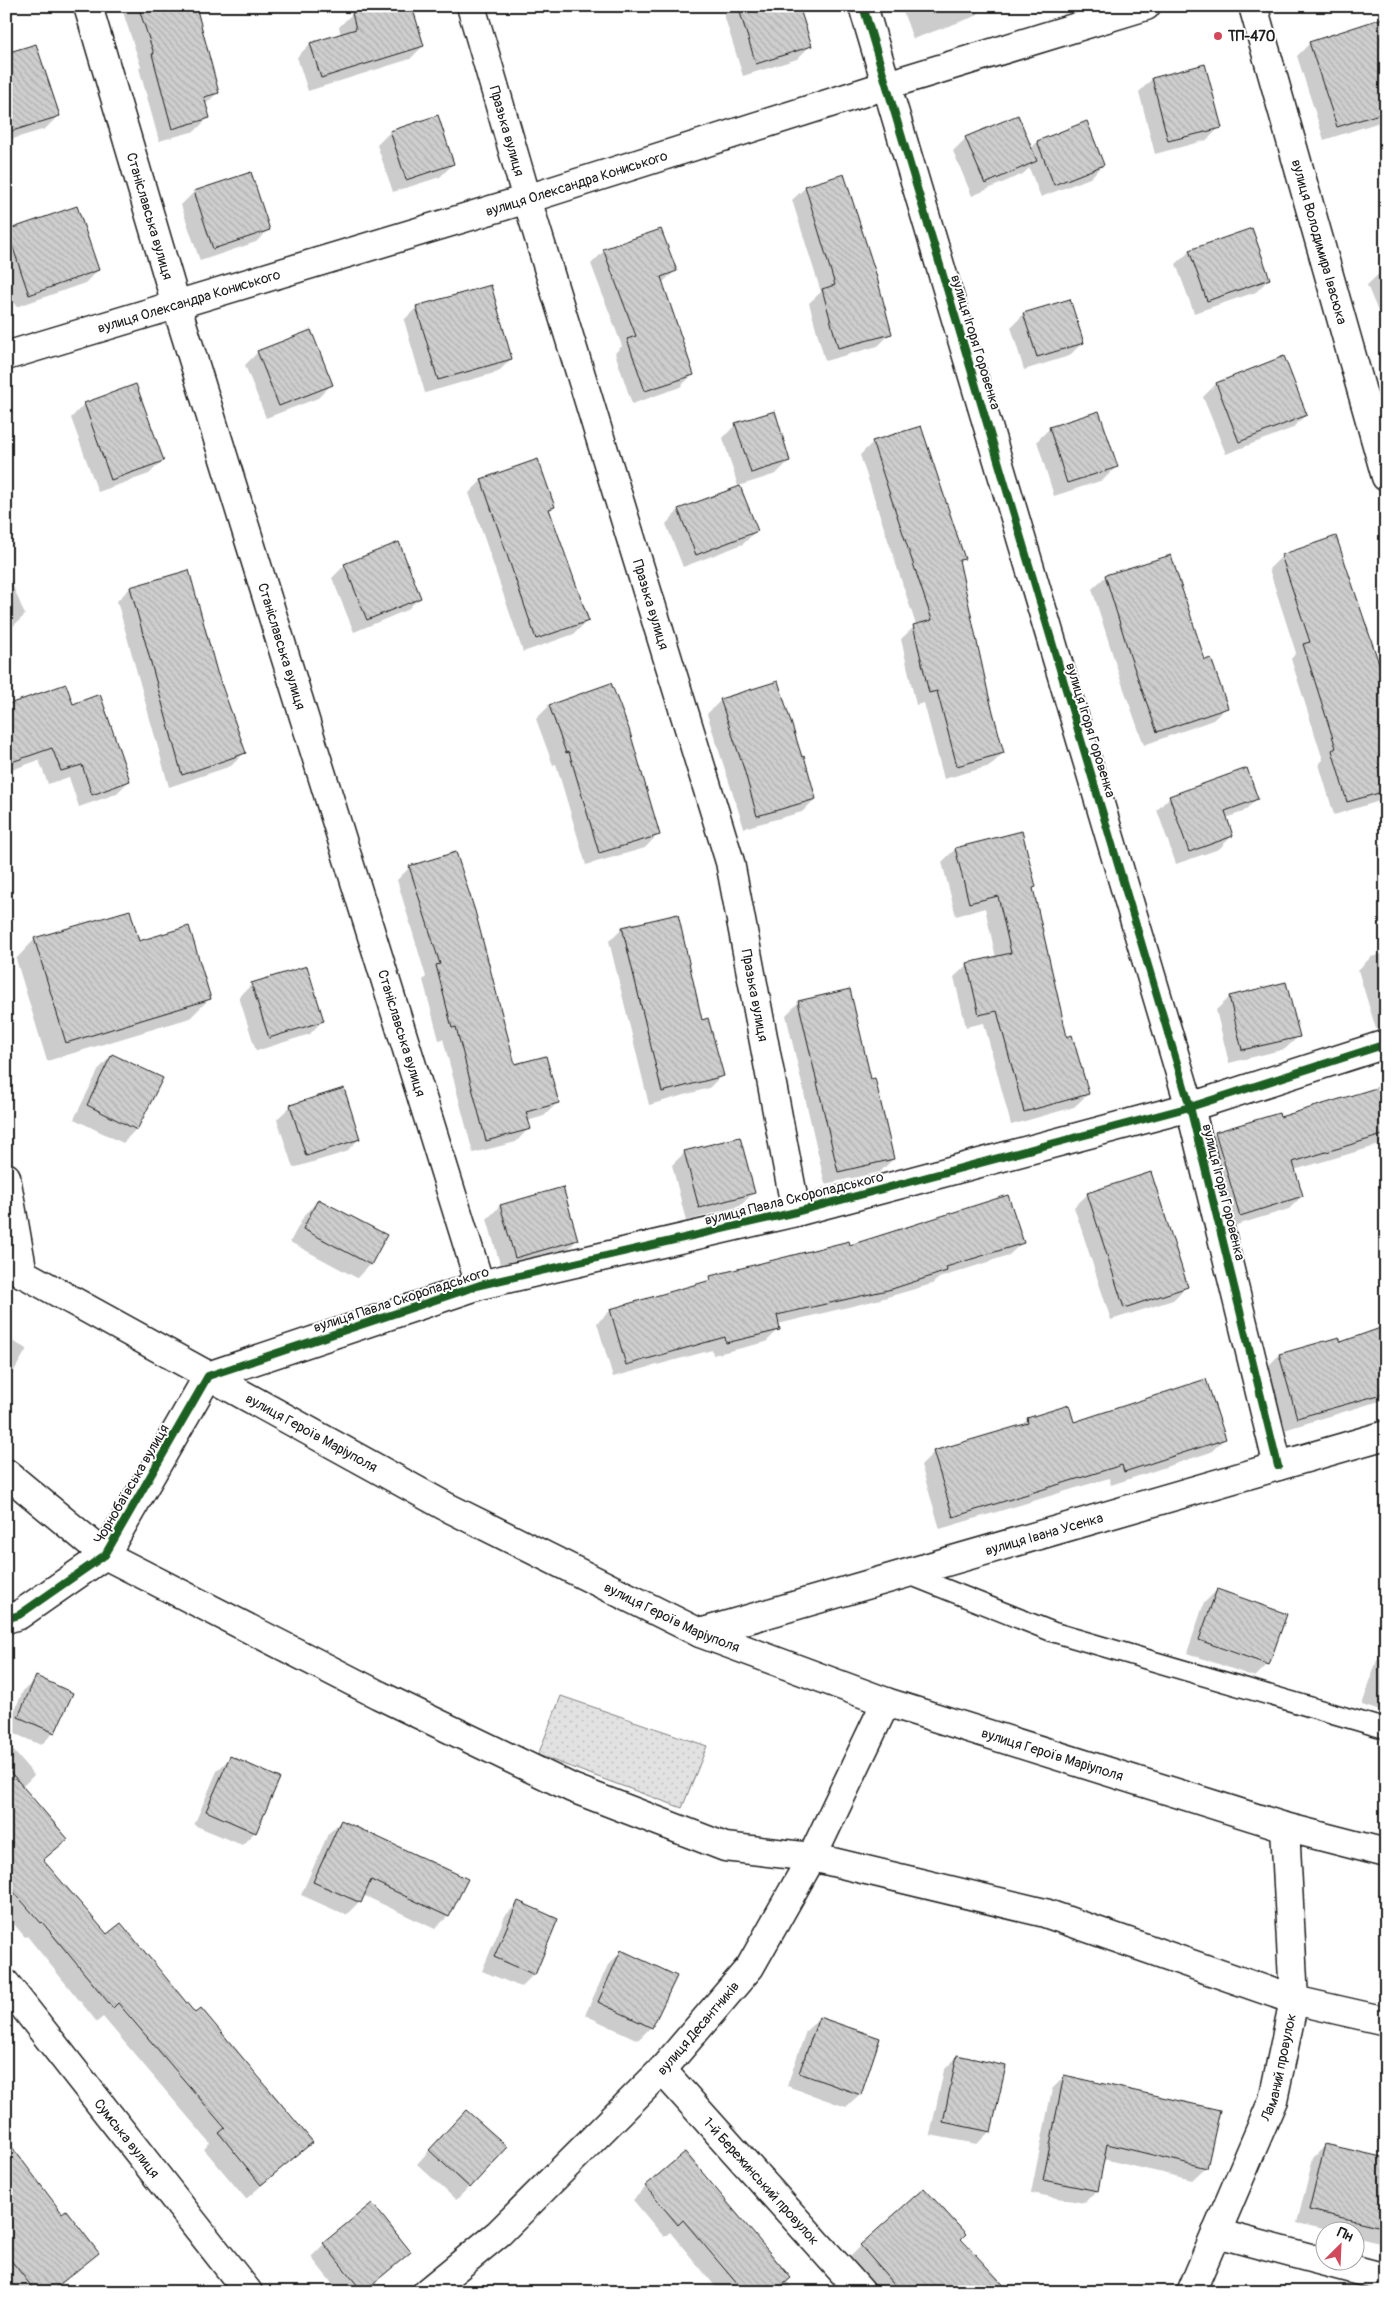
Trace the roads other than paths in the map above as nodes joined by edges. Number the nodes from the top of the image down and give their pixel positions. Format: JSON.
{"nodes":[{"id":1,"x":88,"y":6,"type":"edge"},
{"id":2,"x":471,"y":6,"type":"edge"},
{"id":3,"x":863,"y":6,"type":"edge"},
{"id":4,"x":1146,"y":6,"type":"edge"},
{"id":5,"x":1253,"y":6,"type":"edge"},
{"id":6,"x":887,"y":85,"type":"junction"},
{"id":7,"x":527,"y":198,"type":"junction"},
{"id":8,"x":176,"y":304,"type":"junction"},
{"id":9,"x":6,"y":356,"type":"edge"},
{"id":10,"x":1386,"y":477,"type":"edge"},
{"id":11,"x":1386,"y":1044,"type":"edge"},
{"id":12,"x":1190,"y":1107,"type":"junction"},
{"id":13,"x":6,"y":1177,"type":"edge"},
{"id":14,"x":796,"y":1212,"type":"junction"},
{"id":15,"x":15,"y":1269,"type":"edge"},
{"id":16,"x":480,"y":1285,"type":"junction"},
{"id":17,"x":208,"y":1376,"type":"junction"},
{"id":18,"x":1386,"y":1435,"type":"edge"},
{"id":19,"x":1278,"y":1466,"type":"junction"},
{"id":20,"x":6,"y":1473,"type":"edge"},
{"id":21,"x":105,"y":1555,"type":"junction"},
{"id":22,"x":906,"y":1573,"type":"junction"},
{"id":23,"x":6,"y":1619,"type":"edge"},
{"id":24,"x":700,"y":1633,"type":"junction"},
{"id":25,"x":886,"y":1702,"type":"junction"},
{"id":26,"x":1386,"y":1729,"type":"edge"},
{"id":27,"x":1285,"y":1826,"type":"junction"},
{"id":28,"x":1386,"y":1853,"type":"edge"},
{"id":29,"x":812,"y":1856,"type":"junction"},
{"id":30,"x":6,"y":1984,"type":"edge"},
{"id":31,"x":1294,"y":2000,"type":"junction"},
{"id":32,"x":1386,"y":2021,"type":"edge"},
{"id":33,"x":662,"y":2070,"type":"junction"},
{"id":34,"x":1216,"y":2233,"type":"junction"},
{"id":35,"x":1386,"y":2278,"type":"edge"},
{"id":36,"x":248,"y":2292,"type":"edge"},
{"id":37,"x":427,"y":2292,"type":"edge"},
{"id":38,"x":861,"y":2292,"type":"edge"},
{"id":39,"x":1191,"y":2292,"type":"edge"}],
"edges":[{"from":1,"to":8,"type":"street","name":"Станіславська вулиця"},
{"from":2,"to":7,"type":"street","name":"Празька вулиця"},
{"from":3,"to":6,"type":"street","name":"вулиця Ігоря Горовенка"},
{"from":4,"to":6,"type":"street","name":"вулиця Олександра Кониського"},
{"from":5,"to":10,"type":"street","name":"вулиця Володимира Івасюка"},
{"from":6,"to":7,"type":"street","name":"вулиця Олександра Кониського"},
{"from":6,"to":12,"type":"street","name":"вулиця Ігоря Горовенка"},
{"from":7,"to":8,"type":"street","name":"вулиця Олександра Кониського"},
{"from":7,"to":14,"type":"street","name":"Празька вулиця"},
{"from":8,"to":9,"type":"street","name":"вулиця Олександра Кониського"},
{"from":8,"to":16,"type":"street","name":"Станіславська вулиця"},
{"from":11,"to":12,"type":"street","name":"вулиця Павла Скоропадського"},
{"from":12,"to":14,"type":"street","name":"вулиця Павла Скоропадського"},
{"from":12,"to":19,"type":"street","name":"вулиця Ігоря Горовенка"},
{"from":13,"to":15,"type":"street"},
{"from":14,"to":16,"type":"street","name":"вулиця Павла Скоропадського"},
{"from":15,"to":17,"type":"street","name":"вулиця Героїв Маріуполя"},
{"from":16,"to":17,"type":"street","name":"вулиця Павла Скоропадського"},
{"from":17,"to":21,"type":"street","name":"Чорнобаївська вулиця"},
{"from":17,"to":24,"type":"street","name":"вулиця Героїв Маріуполя"},
{"from":18,"to":19,"type":"street","name":"вулиця Івана Усенка"},
{"from":19,"to":22,"type":"street","name":"вулиця Івана Усенка"},
{"from":20,"to":21,"type":"street"},
{"from":21,"to":23,"type":"street","name":"Чорнобаївська вулиця"},
{"from":21,"to":29,"type":"street"},
{"from":22,"to":24,"type":"street","name":"вулиця Івана Усенка"},
{"from":22,"to":26,"type":"lane"},
{"from":24,"to":25,"type":"street","name":"вулиця Героїв Маріуполя"},
{"from":25,"to":27,"type":"street","name":"вулиця Героїв Маріуполя"},
{"from":25,"to":29,"type":"street","name":"вулиця Десантників"},
{"from":27,"to":28,"type":"street","name":"вулиця Героїв Маріуполя"},
{"from":27,"to":31,"type":"street","name":"Ламаний провулок"},
{"from":29,"to":31,"type":"street"},
{"from":29,"to":33,"type":"street","name":"вулиця Десантників"},
{"from":30,"to":36,"type":"street","name":"Сумська вулиця"},
{"from":31,"to":32,"type":"street"},
{"from":31,"to":34,"type":"street","name":"Ламаний провулок"},
{"from":33,"to":37,"type":"street","name":"вулиця Десантників"},
{"from":33,"to":38,"type":"street","name":"1-й Бережинський провулок"},
{"from":34,"to":35,"type":"street"},
{"from":34,"to":39,"type":"street","name":"Ламаний провулок"}]}
